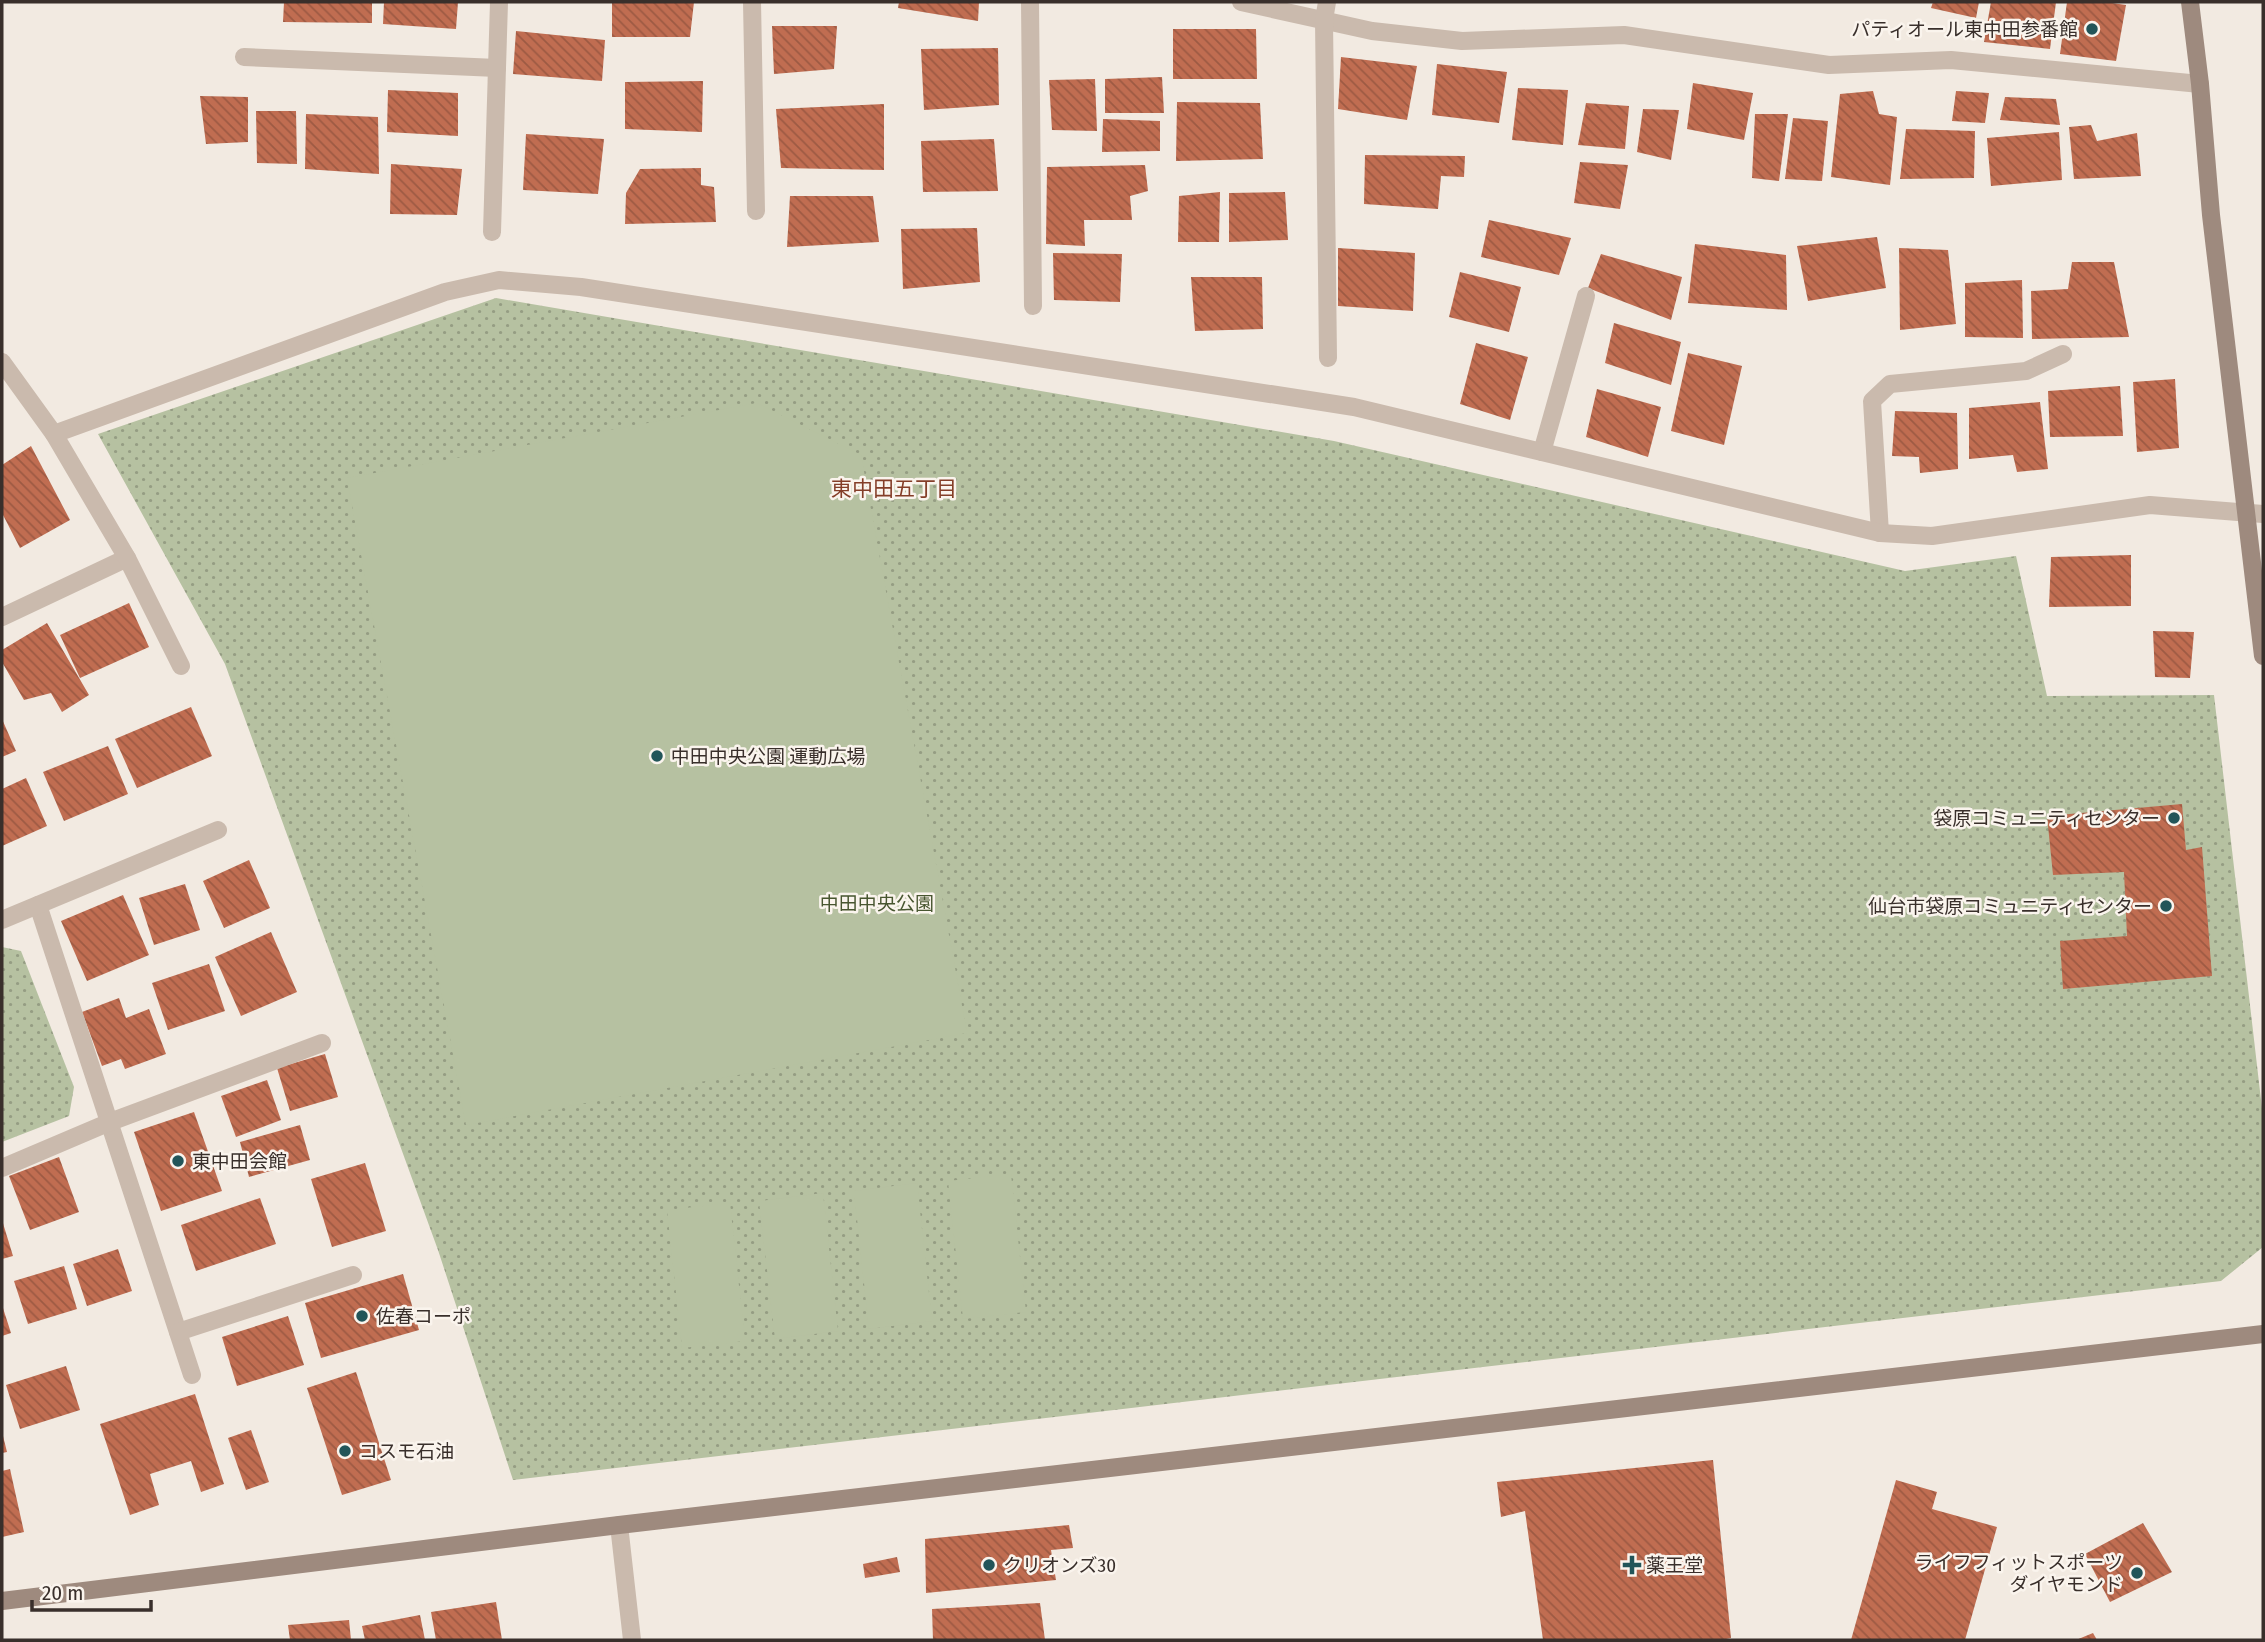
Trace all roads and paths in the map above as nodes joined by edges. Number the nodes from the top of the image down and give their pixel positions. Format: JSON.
{"nodes":[{"id":1,"x":499,"y":2,"type":"edge"},
{"id":2,"x":752,"y":2,"type":"edge"},
{"id":3,"x":1030,"y":2,"type":"edge"},
{"id":4,"x":1241,"y":2,"type":"edge"},
{"id":5,"x":1327,"y":2,"type":"edge"},
{"id":6,"x":2190,"y":2,"type":"edge"},
{"id":7,"x":1324,"y":20,"type":"junction"},
{"id":8,"x":244,"y":57,"type":"dead end"},
{"id":9,"x":497,"y":68,"type":"junction"},
{"id":10,"x":2200,"y":84,"type":"junction"},
{"id":11,"x":755,"y":211,"type":"dead end"},
{"id":12,"x":492,"y":232,"type":"dead end"},
{"id":13,"x":1586,"y":296,"type":"dead end"},
{"id":14,"x":1033,"y":306,"type":"dead end"},
{"id":15,"x":2063,"y":354,"type":"dead end"},
{"id":16,"x":1328,"y":358,"type":"dead end"},
{"id":17,"x":2,"y":362,"type":"edge"},
{"id":18,"x":54,"y":434,"type":"junction"},
{"id":19,"x":1542,"y":452,"type":"junction"},
{"id":20,"x":2255,"y":513,"type":"edge"},
{"id":21,"x":1880,"y":533,"type":"junction"},
{"id":22,"x":127,"y":558,"type":"junction"},
{"id":23,"x":2,"y":617,"type":"edge"},
{"id":24,"x":2263,"y":656,"type":"edge"},
{"id":25,"x":181,"y":666,"type":"dead end"},
{"id":26,"x":218,"y":830,"type":"dead end"},
{"id":27,"x":38,"y":905,"type":"junction"},
{"id":28,"x":2,"y":920,"type":"edge"},
{"id":29,"x":322,"y":1043,"type":"dead end"},
{"id":30,"x":110,"y":1122,"type":"junction"},
{"id":31,"x":2,"y":1168,"type":"edge"},
{"id":32,"x":353,"y":1275,"type":"dead end"},
{"id":33,"x":178,"y":1332,"type":"junction"},
{"id":34,"x":2263,"y":1334,"type":"edge"},
{"id":35,"x":192,"y":1375,"type":"dead end"},
{"id":36,"x":620,"y":1525,"type":"junction"},
{"id":37,"x":2,"y":1601,"type":"edge"},
{"id":38,"x":632,"y":1640,"type":"edge"}],
"edges":[{"from":1,"to":9,"type":"street"},
{"from":2,"to":11,"type":"street"},
{"from":3,"to":14,"type":"street"},
{"from":4,"to":7,"type":"street"},
{"from":5,"to":7,"type":"street"},
{"from":6,"to":10,"type":"street"},
{"from":7,"to":10,"type":"street"},
{"from":7,"to":16,"type":"street"},
{"from":8,"to":9,"type":"street"},
{"from":9,"to":12,"type":"street"},
{"from":10,"to":20,"type":"street"},
{"from":13,"to":19,"type":"street"},
{"from":15,"to":21,"type":"street"},
{"from":17,"to":18,"type":"street"},
{"from":18,"to":19,"type":"street"},
{"from":18,"to":22,"type":"street"},
{"from":19,"to":21,"type":"street"},
{"from":20,"to":21,"type":"street"},
{"from":20,"to":24,"type":"street"},
{"from":22,"to":23,"type":"street"},
{"from":22,"to":25,"type":"street"},
{"from":26,"to":27,"type":"street"},
{"from":27,"to":28,"type":"street"},
{"from":27,"to":30,"type":"street"},
{"from":29,"to":30,"type":"street"},
{"from":30,"to":31,"type":"street"},
{"from":30,"to":33,"type":"street"},
{"from":32,"to":33,"type":"street"},
{"from":33,"to":35,"type":"street"},
{"from":34,"to":36,"type":"street"},
{"from":36,"to":37,"type":"street"},
{"from":36,"to":38,"type":"street"}]}
